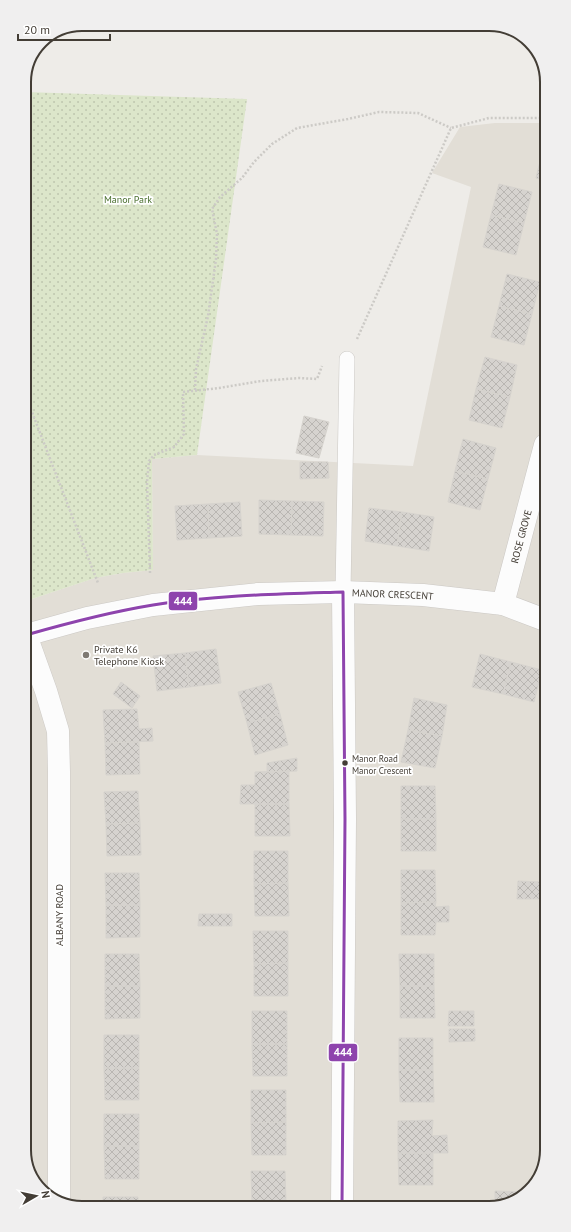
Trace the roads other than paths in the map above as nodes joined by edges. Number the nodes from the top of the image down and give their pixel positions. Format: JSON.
{"nodes":[{"id":1,"x":347,"y":359,"type":"road end"},
{"id":2,"x":540,"y":464,"type":"edge"},
{"id":3,"x":343,"y":592,"type":"junction"},
{"id":4,"x":503,"y":604,"type":"junction"},
{"id":5,"x":540,"y":618,"type":"edge"},
{"id":6,"x":31,"y":634,"type":"edge"},
{"id":7,"x":31,"y":649,"type":"edge"},
{"id":8,"x":59,"y":1195,"type":"edge"},
{"id":9,"x":342,"y":1201,"type":"edge"}],
"edges":[{"from":1,"to":3,"type":"lane"},
{"from":2,"to":4,"type":"street","name":"ROSE GROVE"},
{"from":3,"to":4,"type":"street","name":"MANOR CRESCENT"},
{"from":3,"to":6,"type":"street","name":"MANOR CRESCENT"},
{"from":3,"to":9,"type":"street"},
{"from":4,"to":5,"type":"street","name":"MANOR CRESCENT"},
{"from":7,"to":8,"type":"street","name":"ALBANY ROAD"}]}
